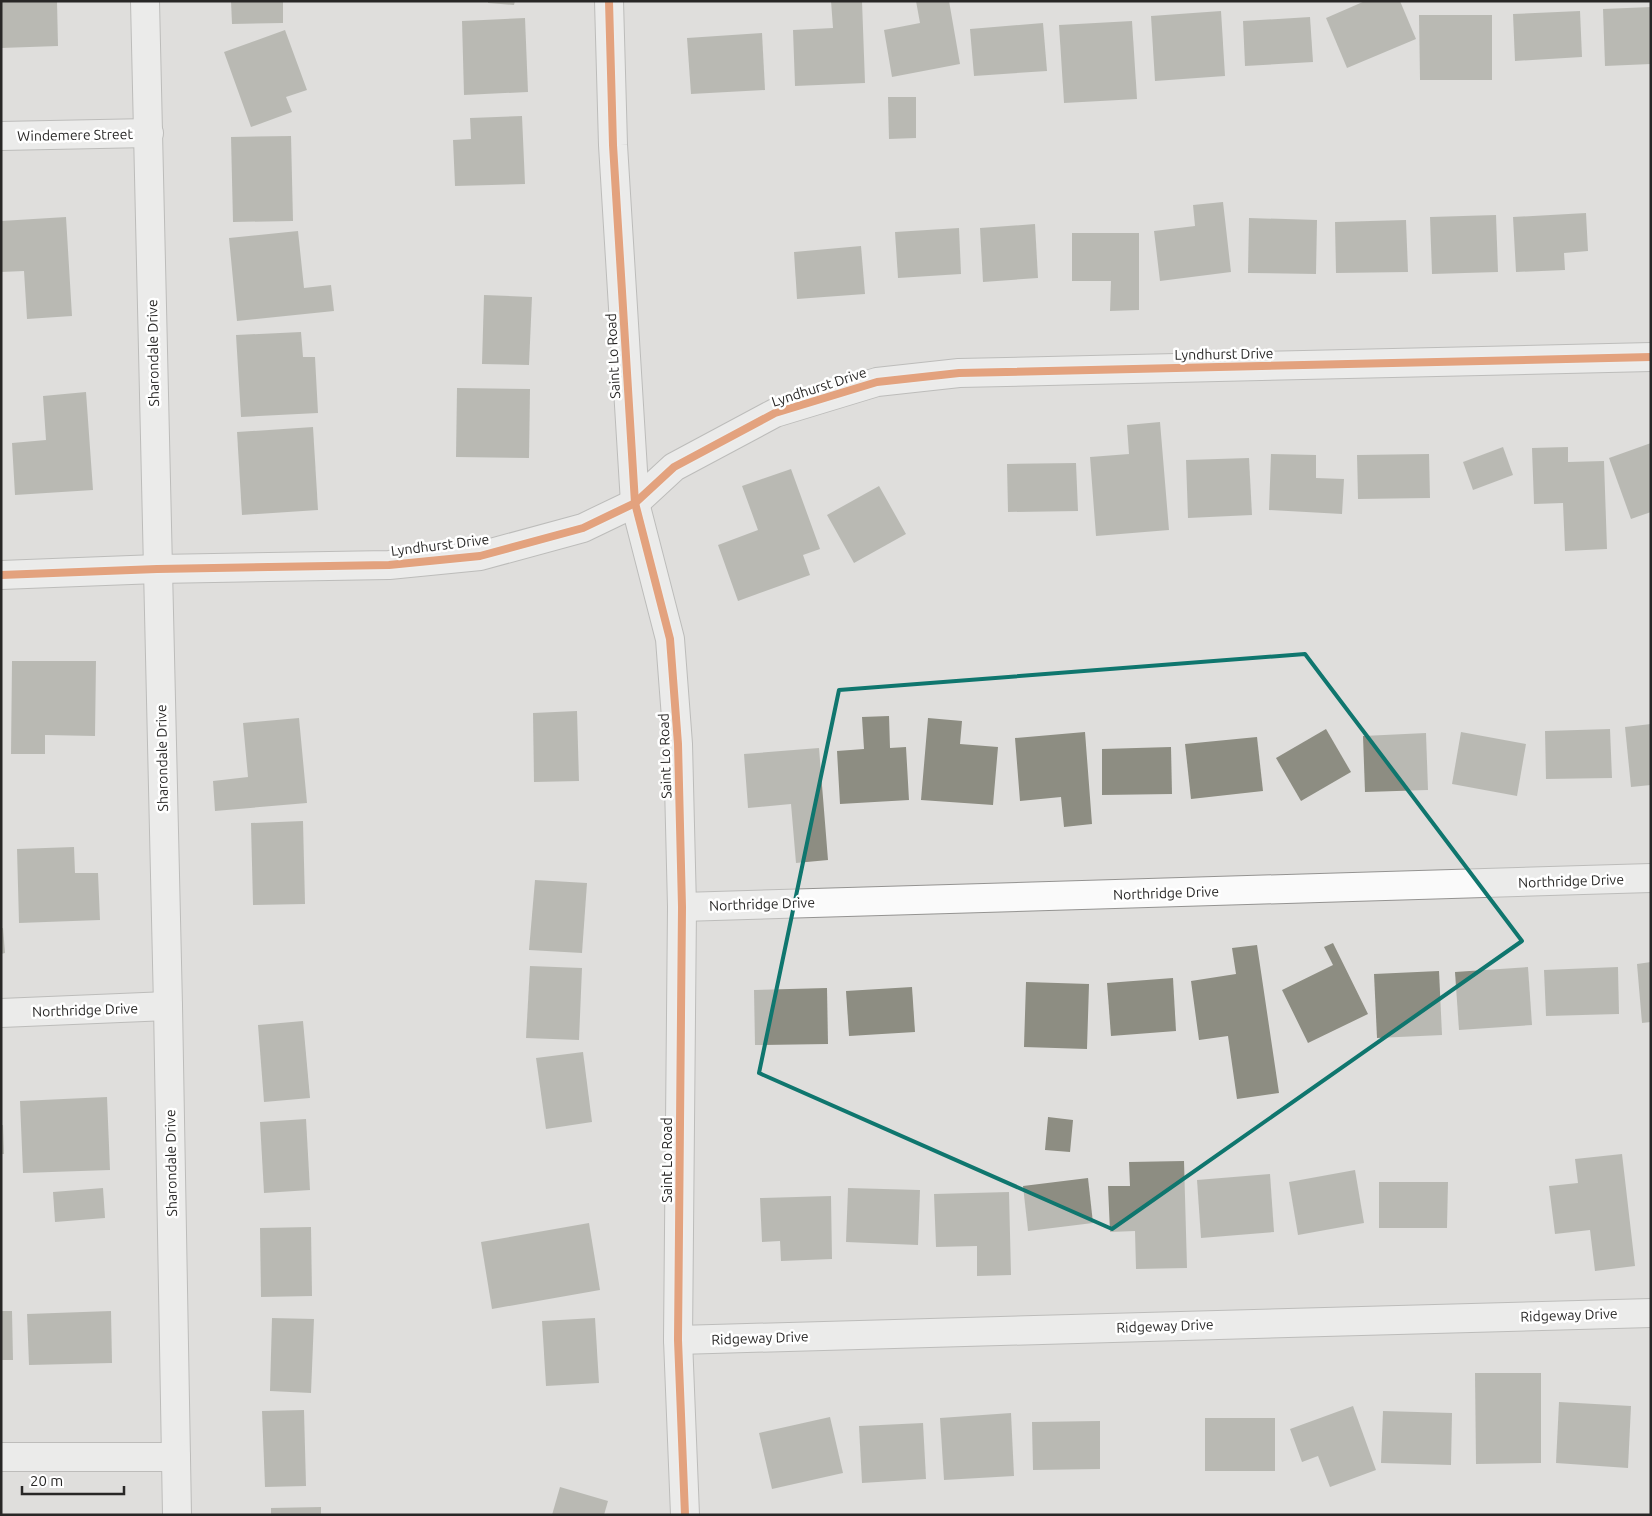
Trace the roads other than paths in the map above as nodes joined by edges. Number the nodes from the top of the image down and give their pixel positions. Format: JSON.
{"nodes":[{"id":1,"x":145,"y":1,"type":"edge"},
{"id":2,"x":609,"y":1,"type":"edge"},
{"id":3,"x":149,"y":133,"type":"junction"},
{"id":4,"x":1,"y":136,"type":"edge"},
{"id":5,"x":1651,"y":357,"type":"edge"},
{"id":6,"x":635,"y":503,"type":"junction"},
{"id":7,"x":157,"y":569,"type":"junction"},
{"id":8,"x":1,"y":575,"type":"edge"},
{"id":9,"x":1651,"y":878,"type":"edge"},
{"id":10,"x":682,"y":907,"type":"junction"},
{"id":11,"x":168,"y":1006,"type":"junction"},
{"id":12,"x":1,"y":1013,"type":"edge"},
{"id":13,"x":1651,"y":1313,"type":"edge"},
{"id":14,"x":678,"y":1340,"type":"junction"},
{"id":15,"x":1,"y":1457,"type":"edge"},
{"id":16,"x":176,"y":1457,"type":"junction"},
{"id":17,"x":178,"y":1515,"type":"edge"},
{"id":18,"x":685,"y":1515,"type":"edge"}],
"edges":[{"from":1,"to":3,"type":"street","name":"Sharondale Drive"},
{"from":2,"to":6,"type":"street","name":"Saint Lo Road"},
{"from":3,"to":4,"type":"street","name":"Windemere Street"},
{"from":3,"to":7,"type":"street","name":"Sharondale Drive"},
{"from":5,"to":6,"type":"street","name":"Lyndhurst Drive"},
{"from":6,"to":7,"type":"street","name":"Lyndhurst Drive"},
{"from":6,"to":10,"type":"street","name":"Saint Lo Road"},
{"from":7,"to":8,"type":"street","name":"Lyndhurst Drive"},
{"from":7,"to":11,"type":"street","name":"Sharondale Drive"},
{"from":9,"to":10,"type":"street","name":"Northridge Drive"},
{"from":10,"to":14,"type":"street","name":"Saint Lo Road"},
{"from":11,"to":12,"type":"street","name":"Northridge Drive"},
{"from":11,"to":16,"type":"street","name":"Sharondale Drive"},
{"from":13,"to":14,"type":"street","name":"Ridgeway Drive"},
{"from":14,"to":18,"type":"street","name":"Saint Lo Road"},
{"from":15,"to":16,"type":"street"},
{"from":16,"to":17,"type":"street","name":"Sharondale Drive"}]}
